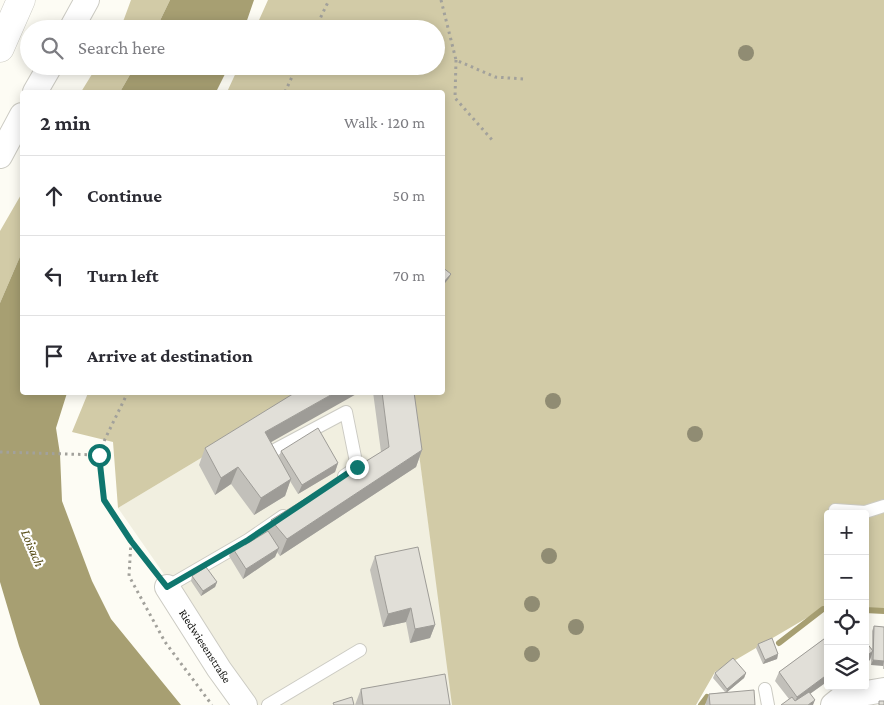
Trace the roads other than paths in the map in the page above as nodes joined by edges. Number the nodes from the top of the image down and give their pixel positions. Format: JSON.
{"nodes":[{"id":1,"x":21,"y":0,"type":"edge"},
{"id":2,"x":87,"y":0,"type":"edge"},
{"id":3,"x":76,"y":20,"type":"edge"},
{"id":4,"x":0,"y":48,"type":"edge"},
{"id":5,"x":45,"y":75,"type":"edge"},
{"id":6,"x":36,"y":90,"type":"edge"},
{"id":7,"x":20,"y":120,"type":"edge"},
{"id":8,"x":0,"y":156,"type":"edge"},
{"id":9,"x":281,"y":475,"type":"edge"},
{"id":10,"x":334,"y":482,"type":"edge"},
{"id":11,"x":884,"y":506,"type":"edge"},
{"id":12,"x":295,"y":508,"type":"edge"},
{"id":13,"x":869,"y":511,"type":"edge"},
{"id":14,"x":167,"y":587,"type":"joint"},
{"id":15,"x":360,"y":650,"type":"dead end"},
{"id":16,"x":765,"y":688,"type":"dead end"},
{"id":17,"x":884,"y":690,"type":"edge"},
{"id":18,"x":245,"y":705,"type":"edge"},
{"id":19,"x":268,"y":705,"type":"edge"},
{"id":20,"x":768,"y":705,"type":"edge"},
{"id":21,"x":832,"y":705,"type":"edge"}],
"edges":[{"from":1,"to":4,"type":"main road"},
{"from":2,"to":3,"type":"street"},
{"from":5,"to":6,"type":"street"},
{"from":7,"to":8,"type":"street"},
{"from":9,"to":10,"type":"lane"},
{"from":11,"to":13,"type":"lane"},
{"from":12,"to":14,"type":"lane"},
{"from":14,"to":18,"type":"street","name":"Riedwiesenstraße"},
{"from":15,"to":19,"type":"lane"},
{"from":16,"to":20,"type":"lane"},
{"from":17,"to":21,"type":"street"}]}
